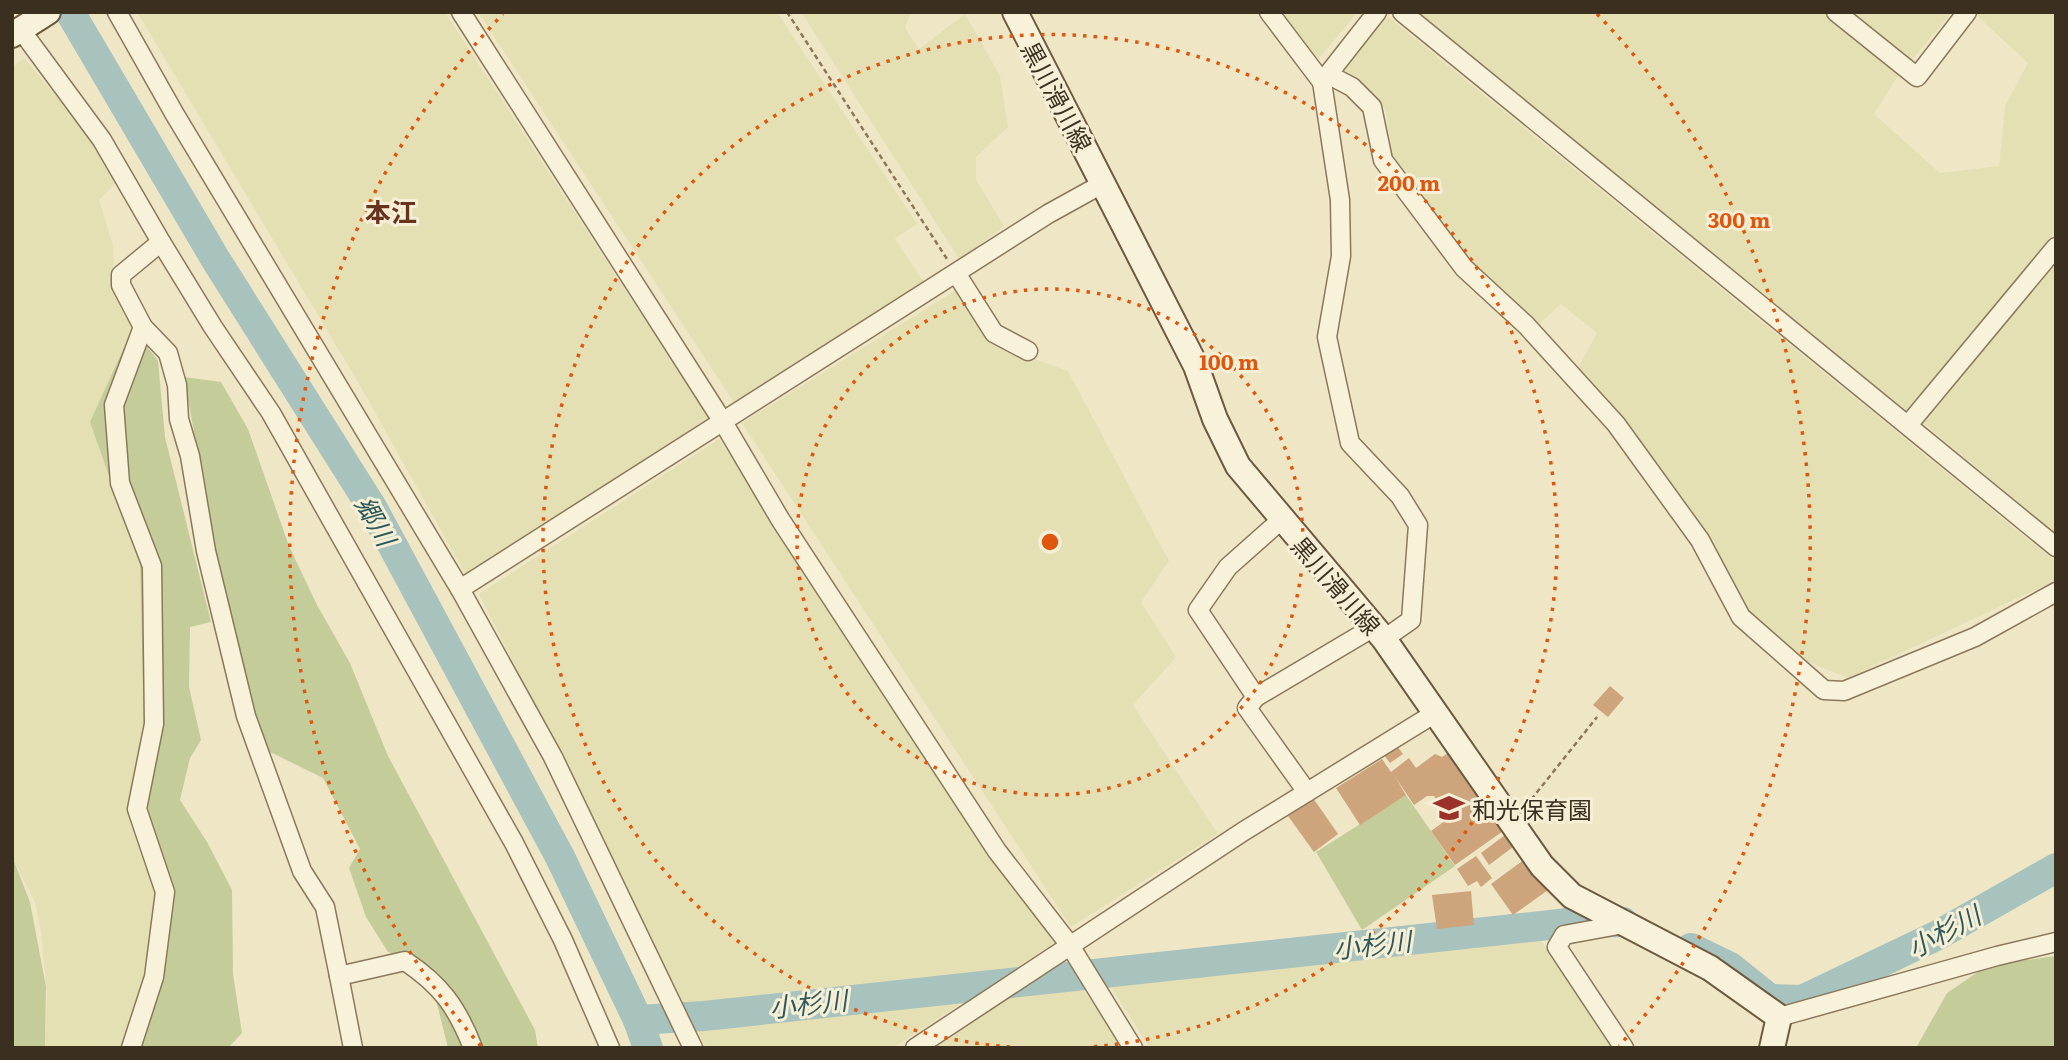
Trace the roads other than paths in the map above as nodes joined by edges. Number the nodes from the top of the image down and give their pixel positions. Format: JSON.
{"nodes":[{"id":1,"x":48,"y":12,"type":"edge"},
{"id":2,"x":117,"y":12,"type":"edge"},
{"id":3,"x":461,"y":12,"type":"edge"},
{"id":4,"x":1015,"y":12,"type":"edge"},
{"id":5,"x":1269,"y":12,"type":"edge"},
{"id":6,"x":1377,"y":12,"type":"edge"},
{"id":7,"x":1402,"y":12,"type":"edge"},
{"id":8,"x":1836,"y":12,"type":"edge"},
{"id":9,"x":1967,"y":12,"type":"edge"},
{"id":10,"x":20,"y":30,"type":"edge"},
{"id":11,"x":1326,"y":78,"type":"junction"},
{"id":12,"x":1104,"y":183,"type":"junction"},
{"id":13,"x":161,"y":242,"type":"junction"},
{"id":14,"x":2056,"y":247,"type":"edge"},
{"id":15,"x":956,"y":273,"type":"junction"},
{"id":16,"x":143,"y":327,"type":"junction"},
{"id":17,"x":1028,"y":351,"type":"dead end"},
{"id":18,"x":723,"y":422,"type":"junction"},
{"id":19,"x":1908,"y":425,"type":"junction"},
{"id":20,"x":1281,"y":520,"type":"junction"},
{"id":21,"x":2056,"y":547,"type":"edge"},
{"id":22,"x":460,"y":589,"type":"junction"},
{"id":23,"x":2056,"y":592,"type":"edge"},
{"id":24,"x":1379,"y":633,"type":"junction"},
{"id":25,"x":1256,"y":697,"type":"junction"},
{"id":26,"x":1437,"y":712,"type":"junction"},
{"id":27,"x":1307,"y":792,"type":"junction"},
{"id":28,"x":1624,"y":924,"type":"junction"},
{"id":29,"x":2056,"y":942,"type":"edge"},
{"id":30,"x":1069,"y":944,"type":"junction"},
{"id":31,"x":339,"y":976,"type":"junction"},
{"id":32,"x":1779,"y":1017,"type":"junction"},
{"id":33,"x":131,"y":1048,"type":"edge"},
{"id":34,"x":353,"y":1048,"type":"edge"},
{"id":35,"x":473,"y":1048,"type":"edge"},
{"id":36,"x":610,"y":1048,"type":"edge"},
{"id":37,"x":693,"y":1048,"type":"edge"},
{"id":38,"x":915,"y":1048,"type":"edge"},
{"id":39,"x":1133,"y":1048,"type":"edge"},
{"id":40,"x":1624,"y":1048,"type":"edge"},
{"id":41,"x":1772,"y":1048,"type":"edge"}],
"edges":[{"from":1,"to":10,"type":"main road"},
{"from":2,"to":22,"type":"street"},
{"from":3,"to":18,"type":"street"},
{"from":4,"to":12,"type":"main road","name":"黒川滑川線"},
{"from":5,"to":11,"type":"street"},
{"from":6,"to":11,"type":"street"},
{"from":7,"to":19,"type":"street"},
{"from":8,"to":9,"type":"street"},
{"from":10,"to":13,"type":"street"},
{"from":11,"to":23,"type":"street"},
{"from":11,"to":24,"type":"street"},
{"from":12,"to":15,"type":"street"},
{"from":12,"to":20,"type":"main road","name":"黒川滑川線"},
{"from":13,"to":16,"type":"street"},
{"from":13,"to":36,"type":"street"},
{"from":14,"to":19,"type":"street"},
{"from":15,"to":17,"type":"street"},
{"from":15,"to":18,"type":"street"},
{"from":16,"to":31,"type":"street"},
{"from":16,"to":33,"type":"street"},
{"from":18,"to":22,"type":"street"},
{"from":18,"to":30,"type":"street"},
{"from":19,"to":21,"type":"street"},
{"from":20,"to":24,"type":"main road","name":"黒川滑川線"},
{"from":20,"to":25,"type":"street"},
{"from":22,"to":37,"type":"street"},
{"from":24,"to":25,"type":"street"},
{"from":24,"to":26,"type":"main road","name":"黒川滑川線"},
{"from":25,"to":27,"type":"street"},
{"from":26,"to":27,"type":"street"},
{"from":26,"to":28,"type":"main road","name":"黒川滑川線"},
{"from":27,"to":30,"type":"street"},
{"from":28,"to":32,"type":"main road","name":"黒川滑川線"},
{"from":28,"to":40,"type":"street"},
{"from":29,"to":32,"type":"street"},
{"from":30,"to":38,"type":"street"},
{"from":30,"to":39,"type":"street"},
{"from":31,"to":34,"type":"street"},
{"from":31,"to":35,"type":"street"},
{"from":32,"to":41,"type":"main road"}]}
